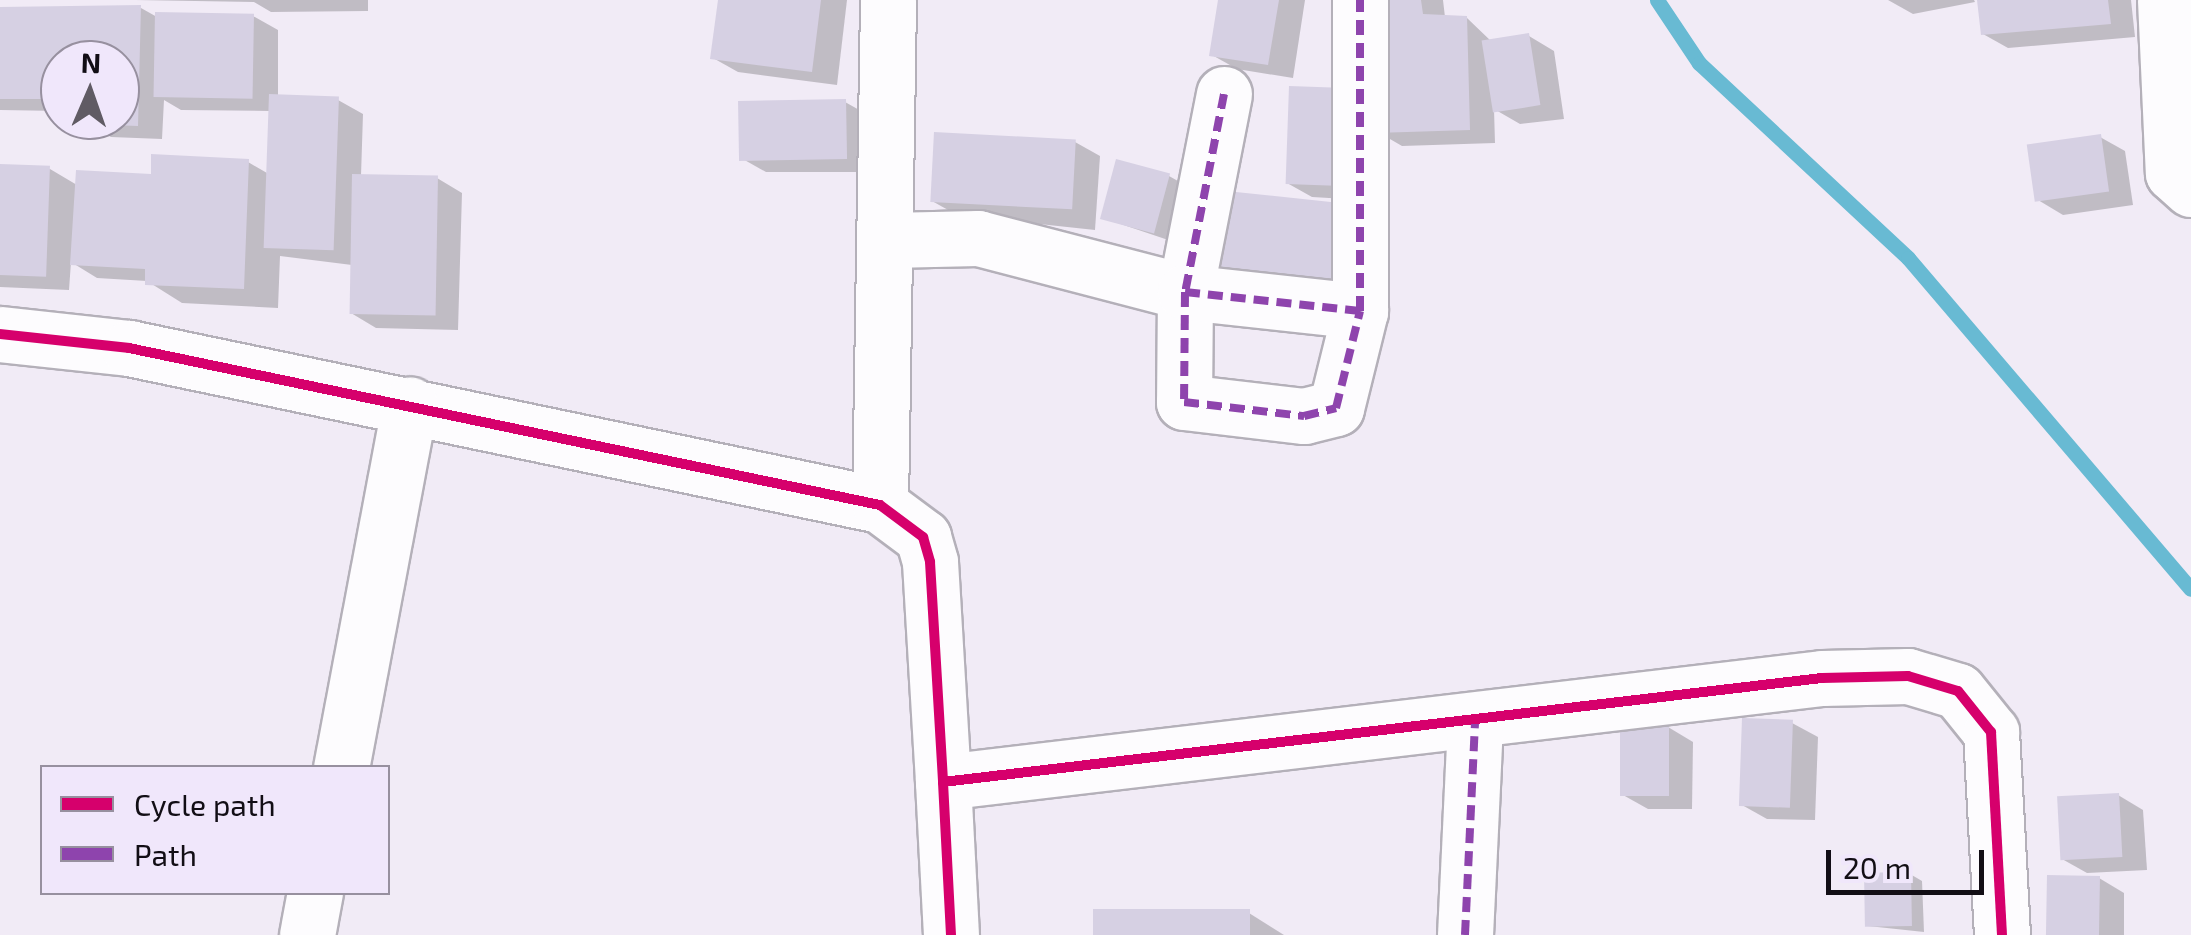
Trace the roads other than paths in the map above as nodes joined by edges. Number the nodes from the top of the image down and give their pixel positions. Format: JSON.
{"nodes":[{"id":1,"x":888,"y":0,"type":"edge"},
{"id":2,"x":1360,"y":0,"type":"edge"},
{"id":3,"x":2165,"y":0,"type":"edge"},
{"id":4,"x":1224,"y":94,"type":"dead end"},
{"id":5,"x":2191,"y":189,"type":"edge"},
{"id":6,"x":889,"y":240,"type":"junction"},
{"id":7,"x":1184,"y":292,"type":"junction"},
{"id":8,"x":1360,"y":310,"type":"junction"},
{"id":9,"x":0,"y":334,"type":"edge"},
{"id":10,"x":410,"y":404,"type":"junction"},
{"id":11,"x":880,"y":504,"type":"junction"},
{"id":12,"x":1475,"y":720,"type":"junction"},
{"id":13,"x":342,"y":765,"type":"edge"},
{"id":14,"x":943,"y":782,"type":"junction"},
{"id":15,"x":314,"y":895,"type":"edge"},
{"id":16,"x":306,"y":935,"type":"edge"},
{"id":17,"x":951,"y":935,"type":"edge"},
{"id":18,"x":1466,"y":935,"type":"edge"},
{"id":19,"x":2002,"y":935,"type":"edge"}],
"edges":[{"from":1,"to":6,"type":"street"},
{"from":2,"to":8,"type":"street"},
{"from":3,"to":5,"type":"street"},
{"from":4,"to":7,"type":"street"},
{"from":6,"to":7,"type":"street"},
{"from":6,"to":11,"type":"street"},
{"from":7,"to":8,"type":"street"},
{"from":7,"to":8,"type":"street"},
{"from":9,"to":10,"type":"street"},
{"from":10,"to":11,"type":"street"},
{"from":10,"to":13,"type":"street"},
{"from":11,"to":14,"type":"street"},
{"from":12,"to":14,"type":"street"},
{"from":12,"to":18,"type":"street"},
{"from":12,"to":19,"type":"street"},
{"from":14,"to":17,"type":"street"},
{"from":15,"to":16,"type":"street"}]}
